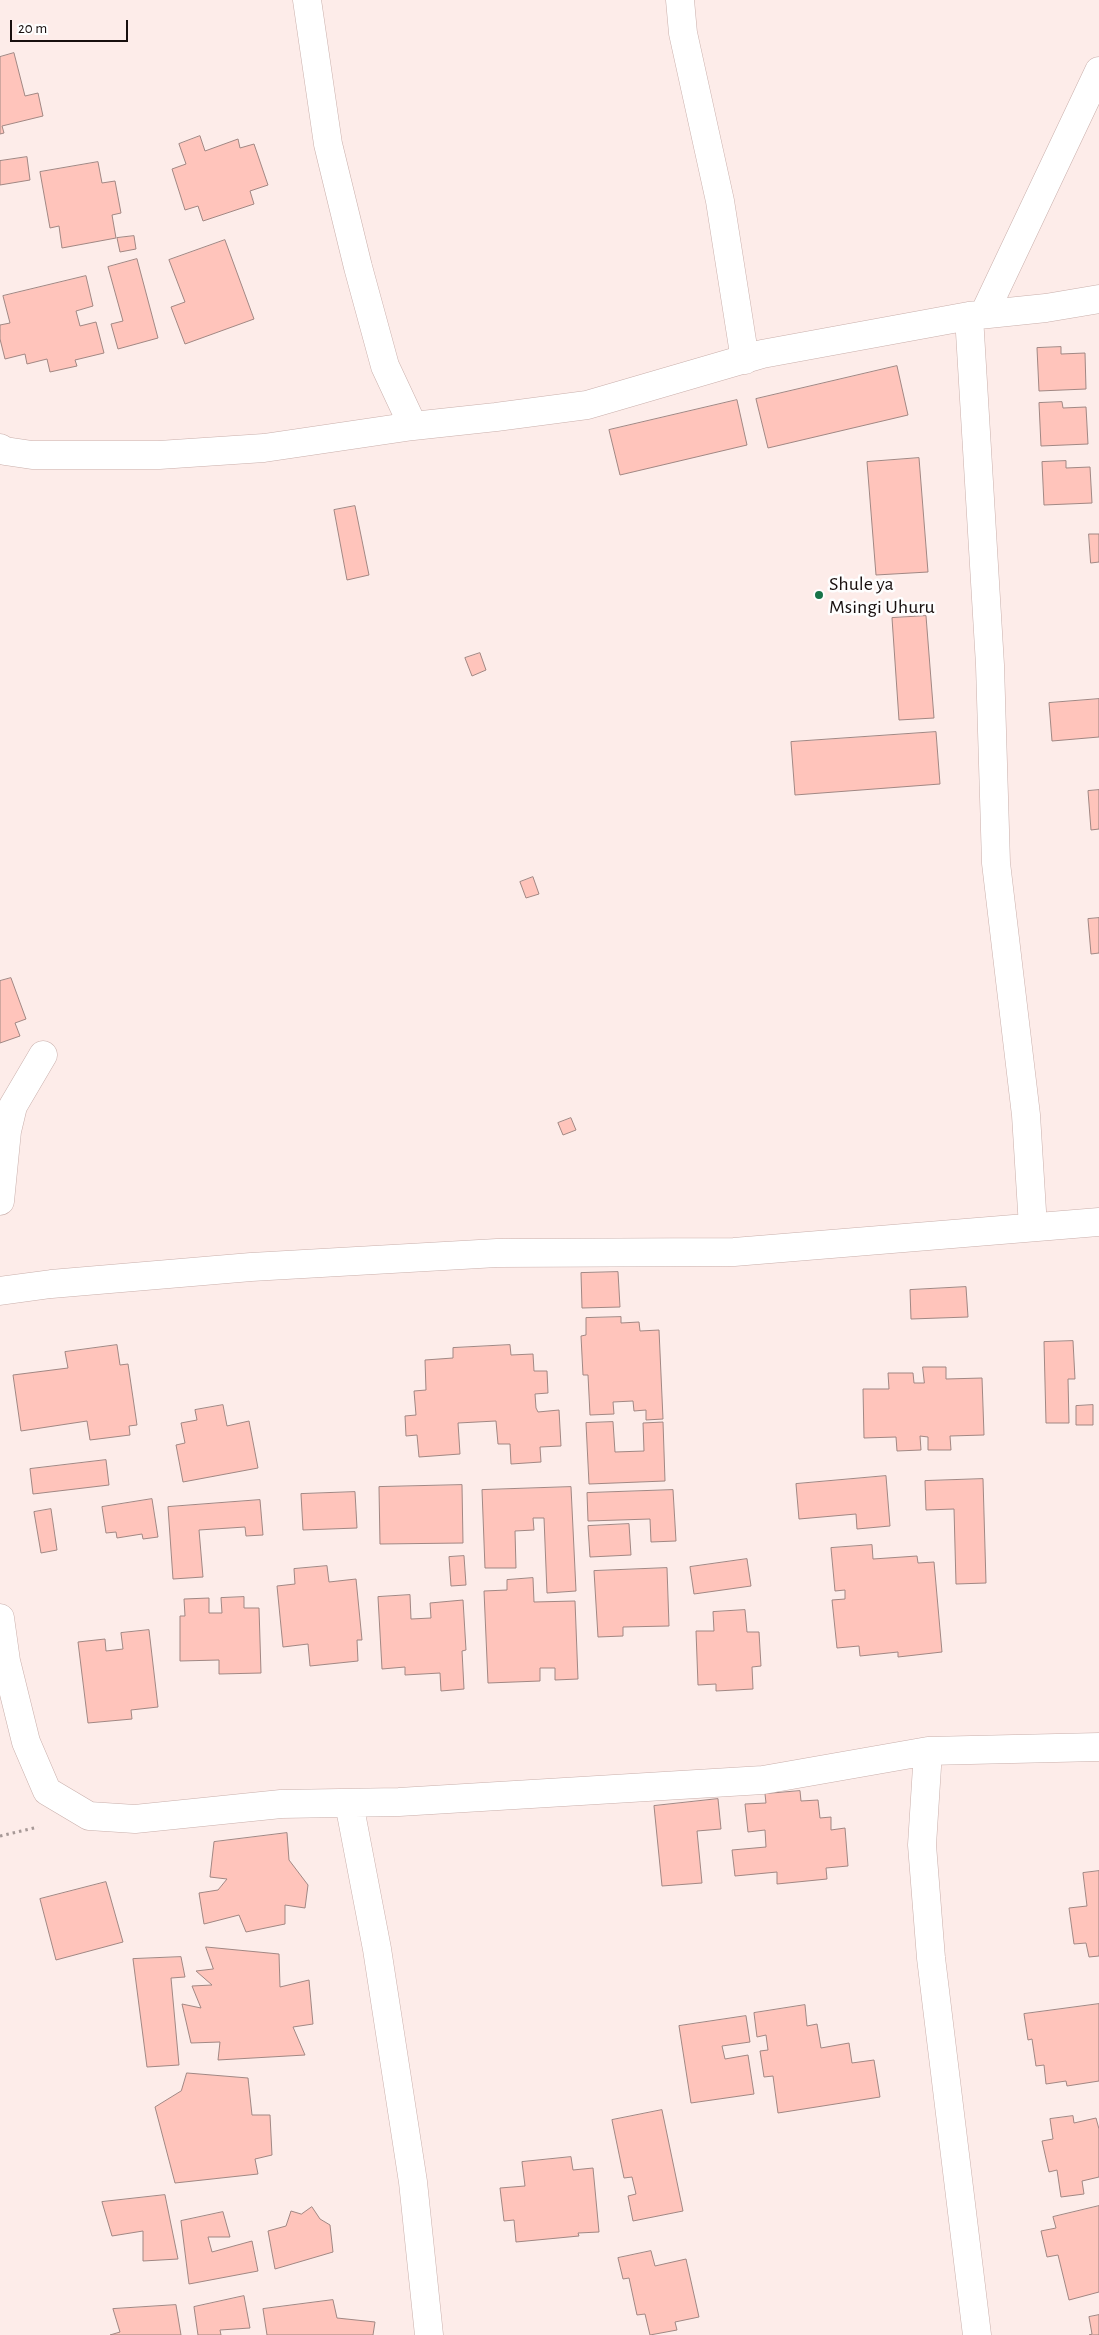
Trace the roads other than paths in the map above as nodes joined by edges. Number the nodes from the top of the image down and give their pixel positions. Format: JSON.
{"nodes":[{"id":1,"x":307,"y":0,"type":"edge"},
{"id":2,"x":680,"y":0,"type":"edge"},
{"id":3,"x":1099,"y":71,"type":"edge"},
{"id":4,"x":1099,"y":299,"type":"edge"},
{"id":5,"x":977,"y":315,"type":"junction"},
{"id":6,"x":745,"y":360,"type":"junction"},
{"id":7,"x":413,"y":426,"type":"junction"},
{"id":8,"x":0,"y":448,"type":"edge"},
{"id":9,"x":43,"y":1055,"type":"dead end"},
{"id":10,"x":0,"y":1201,"type":"edge"},
{"id":11,"x":1099,"y":1222,"type":"edge"},
{"id":12,"x":1033,"y":1227,"type":"junction"},
{"id":13,"x":0,"y":1291,"type":"edge"},
{"id":14,"x":0,"y":1618,"type":"edge"},
{"id":15,"x":1099,"y":1747,"type":"edge"},
{"id":16,"x":928,"y":1750,"type":"junction"},
{"id":17,"x":349,"y":1803,"type":"junction"},
{"id":18,"x":429,"y":2335,"type":"edge"},
{"id":19,"x":977,"y":2335,"type":"edge"}],
"edges":[{"from":1,"to":7,"type":"street"},
{"from":2,"to":6,"type":"street"},
{"from":3,"to":5,"type":"street"},
{"from":4,"to":5,"type":"street"},
{"from":5,"to":6,"type":"street"},
{"from":5,"to":12,"type":"street"},
{"from":6,"to":7,"type":"street"},
{"from":7,"to":8,"type":"street"},
{"from":9,"to":10,"type":"street"},
{"from":11,"to":12,"type":"street"},
{"from":12,"to":13,"type":"street"},
{"from":14,"to":17,"type":"street"},
{"from":15,"to":16,"type":"street"},
{"from":16,"to":17,"type":"street"},
{"from":16,"to":19,"type":"street"},
{"from":17,"to":18,"type":"street"}]}
